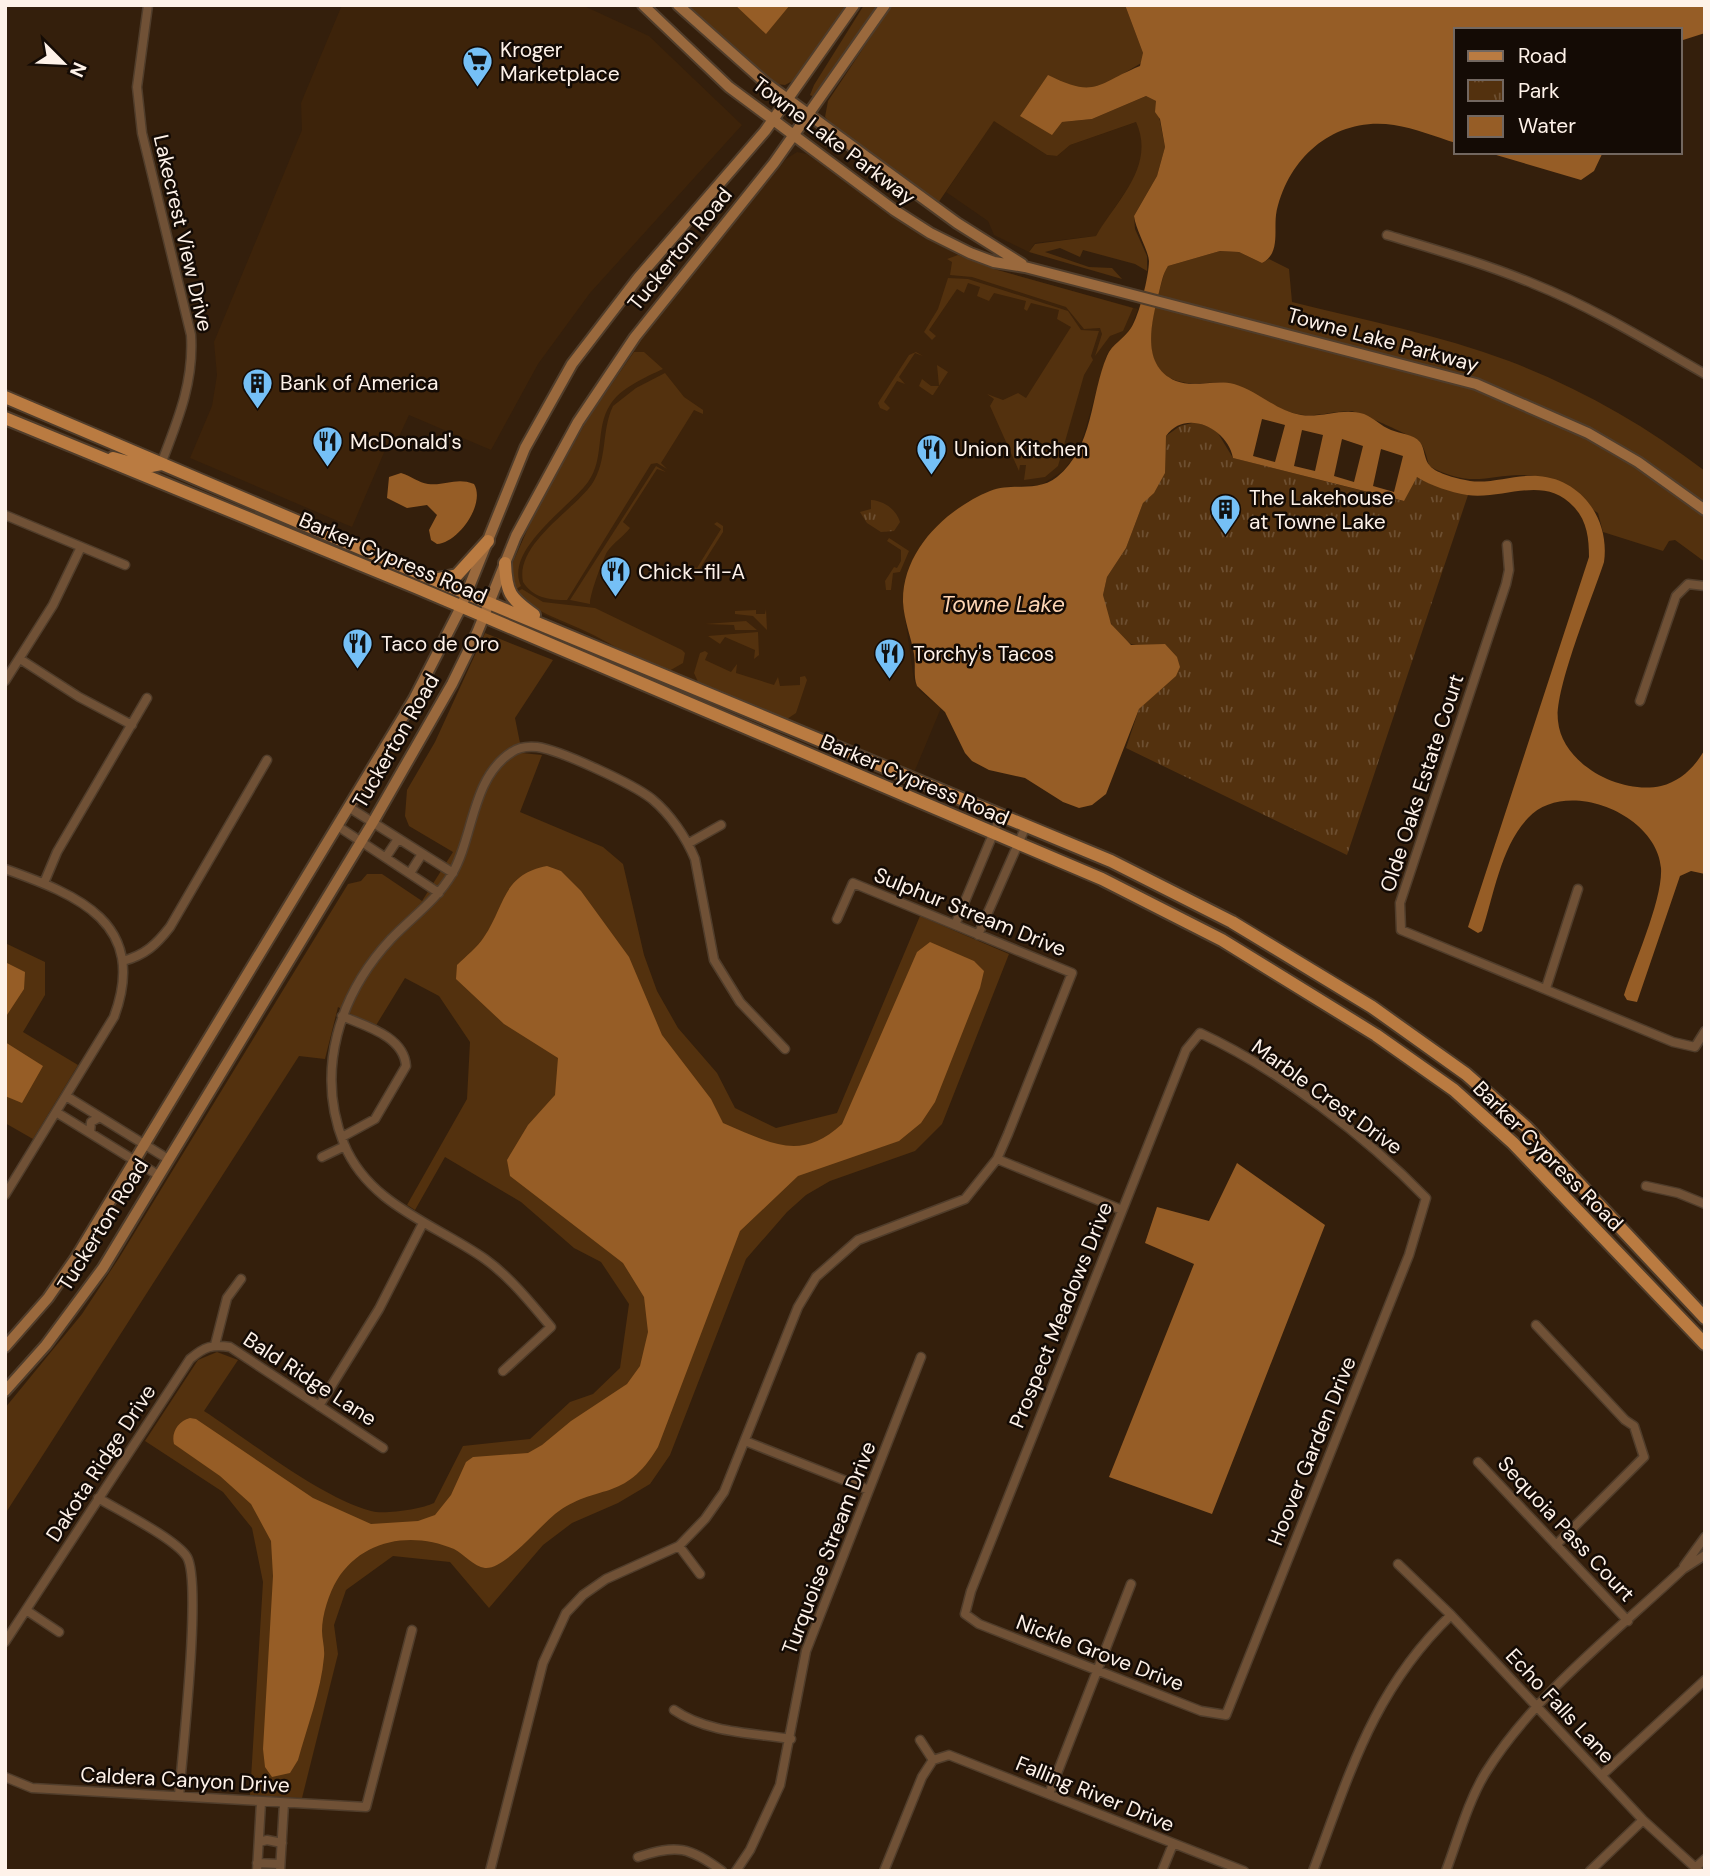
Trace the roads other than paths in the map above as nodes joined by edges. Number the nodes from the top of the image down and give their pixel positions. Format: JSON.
{"nodes":[{"id":1,"x":148,"y":5,"type":"edge"},
{"id":2,"x":643,"y":5,"type":"edge"},
{"id":3,"x":678,"y":5,"type":"edge"},
{"id":4,"x":854,"y":5,"type":"edge"},
{"id":5,"x":885,"y":5,"type":"edge"},
{"id":6,"x":789,"y":100,"type":"junction"},
{"id":7,"x":810,"y":115,"type":"junction"},
{"id":8,"x":773,"y":121,"type":"junction"},
{"id":9,"x":794,"y":136,"type":"junction"},
{"id":10,"x":957,"y":223,"type":"junction"},
{"id":11,"x":1387,"y":235,"type":"dead end"},
{"id":12,"x":946,"y":242,"type":"junction"},
{"id":13,"x":1026,"y":267,"type":"junction"},
{"id":14,"x":1704,"y":371,"type":"edge"},
{"id":15,"x":5,"y":397,"type":"edge"},
{"id":16,"x":47,"y":415,"type":"junction"},
{"id":17,"x":5,"y":418,"type":"edge"},
{"id":18,"x":39,"y":432,"type":"junction"},
{"id":19,"x":95,"y":456,"type":"junction"},
{"id":20,"x":161,"y":464,"type":"junction"},
{"id":21,"x":1705,"y":510,"type":"edge"},
{"id":22,"x":5,"y":515,"type":"edge"},
{"id":23,"x":488,"y":541,"type":"junction"},
{"id":24,"x":1507,"y":545,"type":"dead end"},
{"id":25,"x":81,"y":547,"type":"junction"},
{"id":26,"x":505,"y":563,"type":"junction"},
{"id":27,"x":125,"y":565,"type":"dead end"},
{"id":28,"x":434,"y":579,"type":"junction"},
{"id":29,"x":1705,"y":586,"type":"edge"},
{"id":30,"x":467,"y":593,"type":"junction"},
{"id":31,"x":489,"y":603,"type":"junction"},
{"id":32,"x":461,"y":607,"type":"junction"},
{"id":33,"x":483,"y":617,"type":"junction"},
{"id":34,"x":557,"y":631,"type":"junction"},
{"id":35,"x":20,"y":659,"type":"junction"},
{"id":36,"x":5,"y":681,"type":"edge"},
{"id":37,"x":147,"y":698,"type":"dead end"},
{"id":38,"x":1640,"y":701,"type":"dead end"},
{"id":39,"x":707,"y":710,"type":"junction"},
{"id":40,"x":132,"y":725,"type":"junction"},
{"id":41,"x":794,"y":730,"type":"junction"},
{"id":42,"x":267,"y":760,"type":"dead end"},
{"id":43,"x":350,"y":808,"type":"junction"},
{"id":44,"x":1001,"y":815,"type":"junction"},
{"id":45,"x":373,"y":822,"type":"junction"},
{"id":46,"x":721,"y":825,"type":"dead end"},
{"id":47,"x":1026,"y":826,"type":"junction"},
{"id":48,"x":339,"y":827,"type":"junction"},
{"id":49,"x":993,"y":834,"type":"junction"},
{"id":50,"x":398,"y":838,"type":"junction"},
{"id":51,"x":361,"y":841,"type":"junction"},
{"id":52,"x":689,"y":843,"type":"junction"},
{"id":53,"x":1018,"y":844,"type":"junction"},
{"id":54,"x":422,"y":854,"type":"junction"},
{"id":55,"x":386,"y":857,"type":"junction"},
{"id":56,"x":5,"y":869,"type":"edge"},
{"id":57,"x":410,"y":873,"type":"junction"},
{"id":58,"x":453,"y":873,"type":"junction"},
{"id":59,"x":44,"y":883,"type":"junction"},
{"id":60,"x":1578,"y":888,"type":"dead end"},
{"id":61,"x":439,"y":893,"type":"junction"},
{"id":62,"x":836,"y":919,"type":"dead end"},
{"id":63,"x":955,"y":925,"type":"junction"},
{"id":64,"x":978,"y":935,"type":"junction"},
{"id":65,"x":123,"y":961,"type":"junction"},
{"id":66,"x":1546,"y":988,"type":"junction"},
{"id":67,"x":342,"y":1016,"type":"junction"},
{"id":68,"x":1388,"y":1019,"type":"junction"},
{"id":69,"x":1705,"y":1031,"type":"edge"},
{"id":70,"x":1200,"y":1033,"type":"joint"},
{"id":71,"x":1376,"y":1035,"type":"junction"},
{"id":72,"x":785,"y":1049,"type":"dead end"},
{"id":73,"x":66,"y":1096,"type":"junction"},
{"id":74,"x":56,"y":1112,"type":"junction"},
{"id":75,"x":100,"y":1117,"type":"junction"},
{"id":76,"x":118,"y":1128,"type":"junction"},
{"id":77,"x":90,"y":1133,"type":"junction"},
{"id":78,"x":343,"y":1142,"type":"junction"},
{"id":79,"x":108,"y":1144,"type":"junction"},
{"id":80,"x":145,"y":1144,"type":"junction"},
{"id":81,"x":322,"y":1157,"type":"dead end"},
{"id":82,"x":168,"y":1159,"type":"junction"},
{"id":83,"x":997,"y":1159,"type":"junction"},
{"id":84,"x":135,"y":1161,"type":"junction"},
{"id":85,"x":158,"y":1175,"type":"junction"},
{"id":86,"x":1646,"y":1186,"type":"dead end"},
{"id":87,"x":5,"y":1195,"type":"edge"},
{"id":88,"x":1426,"y":1198,"type":"joint"},
{"id":89,"x":1705,"y":1204,"type":"edge"},
{"id":90,"x":1122,"y":1210,"type":"junction"},
{"id":91,"x":1607,"y":1213,"type":"junction"},
{"id":92,"x":424,"y":1223,"type":"junction"},
{"id":93,"x":1593,"y":1227,"type":"junction"},
{"id":94,"x":241,"y":1279,"type":"dead end"},
{"id":95,"x":1705,"y":1318,"type":"edge"},
{"id":96,"x":1536,"y":1325,"type":"dead end"},
{"id":97,"x":1705,"y":1344,"type":"edge"},
{"id":98,"x":215,"y":1345,"type":"junction"},
{"id":99,"x":5,"y":1347,"type":"edge"},
{"id":100,"x":921,"y":1357,"type":"dead end"},
{"id":101,"x":503,"y":1371,"type":"dead end"},
{"id":102,"x":5,"y":1391,"type":"edge"},
{"id":103,"x":319,"y":1406,"type":"junction"},
{"id":104,"x":745,"y":1441,"type":"junction"},
{"id":105,"x":383,"y":1448,"type":"dead end"},
{"id":106,"x":1478,"y":1462,"type":"dead end"},
{"id":107,"x":869,"y":1490,"type":"junction"},
{"id":108,"x":98,"y":1498,"type":"junction"},
{"id":109,"x":1705,"y":1537,"type":"edge"},
{"id":110,"x":1556,"y":1545,"type":"junction"},
{"id":111,"x":679,"y":1546,"type":"junction"},
{"id":112,"x":1705,"y":1555,"type":"edge"},
{"id":113,"x":1398,"y":1563,"type":"dead end"},
{"id":114,"x":1683,"y":1569,"type":"junction"},
{"id":115,"x":700,"y":1574,"type":"dead end"},
{"id":116,"x":1131,"y":1584,"type":"dead end"},
{"id":117,"x":26,"y":1610,"type":"junction"},
{"id":118,"x":965,"y":1614,"type":"joint"},
{"id":119,"x":1451,"y":1615,"type":"junction"},
{"id":120,"x":1628,"y":1621,"type":"junction"},
{"id":121,"x":412,"y":1630,"type":"dead end"},
{"id":122,"x":59,"y":1632,"type":"dead end"},
{"id":123,"x":5,"y":1642,"type":"edge"},
{"id":124,"x":1097,"y":1670,"type":"junction"},
{"id":125,"x":1705,"y":1680,"type":"edge"},
{"id":126,"x":1536,"y":1707,"type":"junction"},
{"id":127,"x":674,"y":1710,"type":"dead end"},
{"id":128,"x":1226,"y":1715,"type":"joint"},
{"id":129,"x":791,"y":1739,"type":"junction"},
{"id":130,"x":920,"y":1740,"type":"dead end"},
{"id":131,"x":933,"y":1760,"type":"junction"},
{"id":132,"x":1602,"y":1776,"type":"junction"},
{"id":133,"x":5,"y":1777,"type":"edge"},
{"id":134,"x":1049,"y":1794,"type":"junction"},
{"id":135,"x":179,"y":1797,"type":"junction"},
{"id":136,"x":261,"y":1802,"type":"junction"},
{"id":137,"x":284,"y":1803,"type":"junction"},
{"id":138,"x":1643,"y":1820,"type":"junction"},
{"id":139,"x":259,"y":1842,"type":"junction"},
{"id":140,"x":282,"y":1843,"type":"junction"},
{"id":141,"x":1173,"y":1844,"type":"junction"},
{"id":142,"x":638,"y":1857,"type":"dead end"},
{"id":143,"x":1705,"y":1859,"type":"edge"},
{"id":144,"x":257,"y":1867,"type":"edge"},
{"id":145,"x":280,"y":1868,"type":"edge"},
{"id":146,"x":1698,"y":1869,"type":"edge"},
{"id":147,"x":490,"y":1871,"type":"edge"},
{"id":148,"x":722,"y":1871,"type":"edge"},
{"id":149,"x":736,"y":1871,"type":"edge"},
{"id":150,"x":884,"y":1871,"type":"edge"},
{"id":151,"x":1162,"y":1871,"type":"edge"},
{"id":152,"x":1244,"y":1871,"type":"edge"},
{"id":153,"x":1312,"y":1871,"type":"edge"},
{"id":154,"x":1446,"y":1871,"type":"edge"},
{"id":155,"x":1590,"y":1871,"type":"edge"}],
"edges":[{"from":1,"to":20,"type":"street","name":"Lakecrest View Drive"},
{"from":2,"to":8,"type":"main road","name":"Towne Lake Parkway"},
{"from":3,"to":6,"type":"main road","name":"Towne Lake Parkway"},
{"from":4,"to":6,"type":"main road","name":"Tuckerton Road"},
{"from":5,"to":7,"type":"main road","name":"Tuckerton Road"},
{"from":6,"to":7,"type":"main road","name":"Towne Lake Parkway"},
{"from":6,"to":8,"type":"main road","name":"Tuckerton Road"},
{"from":7,"to":9,"type":"main road","name":"Tuckerton Road"},
{"from":7,"to":10,"type":"main road","name":"Towne Lake Parkway"},
{"from":8,"to":9,"type":"main road","name":"Towne Lake Parkway"},
{"from":8,"to":23,"type":"main road","name":"Tuckerton Road"},
{"from":9,"to":12,"type":"main road","name":"Towne Lake Parkway"},
{"from":9,"to":26,"type":"main road","name":"Tuckerton Road"},
{"from":10,"to":12,"type":"main road"},
{"from":10,"to":13,"type":"main road","name":"Towne Lake Parkway"},
{"from":11,"to":14,"type":"street"},
{"from":12,"to":13,"type":"main road","name":"Towne Lake Parkway"},
{"from":13,"to":21,"type":"main road","name":"Towne Lake Parkway"},
{"from":15,"to":16,"type":"main road","name":"Barker Cypress Road"},
{"from":16,"to":18,"type":"main road"},
{"from":16,"to":20,"type":"main road","name":"Barker Cypress Road"},
{"from":17,"to":18,"type":"main road","name":"Barker Cypress Road"},
{"from":18,"to":19,"type":"main road","name":"Barker Cypress Road"},
{"from":19,"to":20,"type":"main road"},
{"from":19,"to":32,"type":"main road","name":"Barker Cypress Road"},
{"from":20,"to":28,"type":"main road","name":"Barker Cypress Road"},
{"from":22,"to":25,"type":"street"},
{"from":23,"to":28,"type":"main road"},
{"from":23,"to":30,"type":"main road","name":"Tuckerton Road"},
{"from":24,"to":66,"type":"street","name":"Olde Oaks Estate Court"},
{"from":25,"to":27,"type":"street"},
{"from":25,"to":35,"type":"street"},
{"from":26,"to":31,"type":"main road","name":"Tuckerton Road"},
{"from":26,"to":34,"type":"main road"},
{"from":28,"to":30,"type":"main road","name":"Barker Cypress Road"},
{"from":29,"to":38,"type":"street"},
{"from":30,"to":31,"type":"main road","name":"Barker Cypress Road"},
{"from":30,"to":32,"type":"main road","name":"Tuckerton Road"},
{"from":31,"to":33,"type":"main road","name":"Tuckerton Road"},
{"from":31,"to":34,"type":"main road","name":"Barker Cypress Road"},
{"from":32,"to":33,"type":"main road","name":"Barker Cypress Road"},
{"from":32,"to":43,"type":"main road","name":"Tuckerton Road"},
{"from":33,"to":39,"type":"main road","name":"Barker Cypress Road"},
{"from":33,"to":45,"type":"main road","name":"Tuckerton Road"},
{"from":34,"to":41,"type":"main road","name":"Barker Cypress Road"},
{"from":35,"to":36,"type":"street"},
{"from":35,"to":40,"type":"street"},
{"from":37,"to":40,"type":"street"},
{"from":39,"to":41,"type":"main road"},
{"from":39,"to":49,"type":"main road","name":"Barker Cypress Road"},
{"from":40,"to":59,"type":"street"},
{"from":41,"to":44,"type":"main road","name":"Barker Cypress Road"},
{"from":42,"to":65,"type":"street"},
{"from":43,"to":45,"type":"street"},
{"from":43,"to":48,"type":"main road","name":"Tuckerton Road"},
{"from":44,"to":47,"type":"main road","name":"Barker Cypress Road"},
{"from":44,"to":49,"type":"street"},
{"from":45,"to":50,"type":"street"},
{"from":45,"to":51,"type":"main road","name":"Tuckerton Road"},
{"from":46,"to":52,"type":"street"},
{"from":47,"to":53,"type":"street"},
{"from":47,"to":68,"type":"main road","name":"Barker Cypress Road"},
{"from":48,"to":51,"type":"street"},
{"from":48,"to":80,"type":"main road","name":"Tuckerton Road"},
{"from":49,"to":53,"type":"main road","name":"Barker Cypress Road"},
{"from":49,"to":63,"type":"street"},
{"from":50,"to":54,"type":"street"},
{"from":50,"to":55,"type":"street"},
{"from":51,"to":55,"type":"street"},
{"from":51,"to":82,"type":"main road","name":"Tuckerton Road"},
{"from":52,"to":58,"type":"street"},
{"from":52,"to":72,"type":"street"},
{"from":53,"to":64,"type":"street"},
{"from":53,"to":71,"type":"main road","name":"Barker Cypress Road"},
{"from":54,"to":57,"type":"street"},
{"from":54,"to":58,"type":"street"},
{"from":55,"to":57,"type":"street"},
{"from":56,"to":59,"type":"street"},
{"from":57,"to":61,"type":"street"},
{"from":58,"to":61,"type":"street"},
{"from":59,"to":65,"type":"street"},
{"from":60,"to":66,"type":"street"},
{"from":61,"to":67,"type":"street"},
{"from":62,"to":63,"type":"street","name":"Sulphur Stream Drive"},
{"from":63,"to":64,"type":"street","name":"Sulphur Stream Drive"},
{"from":64,"to":83,"type":"street","name":"Sulphur Stream Drive"},
{"from":65,"to":73,"type":"street"},
{"from":66,"to":69,"type":"street","name":"Olde Oaks Estate Court"},
{"from":67,"to":78,"type":"street"},
{"from":67,"to":78,"type":"street"},
{"from":68,"to":71,"type":"main road"},
{"from":68,"to":91,"type":"main road","name":"Barker Cypress Road"},
{"from":70,"to":88,"type":"street","name":"Marble Crest Drive"},
{"from":70,"to":90,"type":"street","name":"Prospect Meadows Drive"},
{"from":71,"to":93,"type":"main road","name":"Barker Cypress Road"},
{"from":73,"to":74,"type":"street"},
{"from":73,"to":75,"type":"street"},
{"from":74,"to":77,"type":"street"},
{"from":74,"to":87,"type":"street"},
{"from":75,"to":76,"type":"street"},
{"from":75,"to":77,"type":"street"},
{"from":76,"to":79,"type":"street"},
{"from":76,"to":80,"type":"street"},
{"from":77,"to":79,"type":"street"},
{"from":78,"to":81,"type":"street"},
{"from":78,"to":92,"type":"street"},
{"from":79,"to":84,"type":"street"},
{"from":80,"to":82,"type":"street"},
{"from":80,"to":84,"type":"main road","name":"Tuckerton Road"},
{"from":82,"to":85,"type":"main road","name":"Tuckerton Road"},
{"from":83,"to":90,"type":"street"},
{"from":83,"to":104,"type":"street"},
{"from":84,"to":85,"type":"street"},
{"from":84,"to":99,"type":"main road","name":"Tuckerton Road"},
{"from":85,"to":102,"type":"main road","name":"Tuckerton Road"},
{"from":86,"to":89,"type":"street"},
{"from":88,"to":128,"type":"street","name":"Hoover Garden Drive"},
{"from":90,"to":118,"type":"street","name":"Prospect Meadows Drive"},
{"from":91,"to":93,"type":"main road"},
{"from":91,"to":95,"type":"main road","name":"Barker Cypress Road"},
{"from":92,"to":101,"type":"street"},
{"from":92,"to":103,"type":"street"},
{"from":93,"to":97,"type":"main road","name":"Barker Cypress Road"},
{"from":94,"to":98,"type":"street"},
{"from":96,"to":110,"type":"street"},
{"from":98,"to":103,"type":"street","name":"Bald Ridge Lane"},
{"from":98,"to":108,"type":"street","name":"Dakota Ridge Drive"},
{"from":100,"to":107,"type":"street","name":"Turquoise Stream Drive"},
{"from":103,"to":105,"type":"street","name":"Bald Ridge Lane"},
{"from":104,"to":107,"type":"street"},
{"from":104,"to":111,"type":"street"},
{"from":106,"to":110,"type":"street","name":"Sequoia Pass Court"},
{"from":107,"to":129,"type":"street","name":"Turquoise Stream Drive"},
{"from":108,"to":117,"type":"street","name":"Dakota Ridge Drive"},
{"from":108,"to":135,"type":"street"},
{"from":109,"to":114,"type":"street"},
{"from":110,"to":120,"type":"street","name":"Sequoia Pass Court"},
{"from":111,"to":115,"type":"street"},
{"from":111,"to":147,"type":"street"},
{"from":112,"to":114,"type":"street"},
{"from":113,"to":119,"type":"street","name":"Echo Falls Lane"},
{"from":114,"to":120,"type":"street"},
{"from":116,"to":124,"type":"street"},
{"from":117,"to":122,"type":"street"},
{"from":117,"to":123,"type":"street","name":"Dakota Ridge Drive"},
{"from":118,"to":124,"type":"street","name":"Nickle Grove Drive"},
{"from":119,"to":126,"type":"street","name":"Echo Falls Lane"},
{"from":119,"to":153,"type":"street"},
{"from":120,"to":126,"type":"street"},
{"from":121,"to":137,"type":"street","name":"Caldera Canyon Drive"},
{"from":124,"to":128,"type":"street","name":"Nickle Grove Drive"},
{"from":124,"to":134,"type":"street"},
{"from":125,"to":132,"type":"street"},
{"from":126,"to":132,"type":"street","name":"Echo Falls Lane"},
{"from":126,"to":154,"type":"street"},
{"from":127,"to":129,"type":"street"},
{"from":129,"to":149,"type":"street","name":"Turquoise Stream Drive"},
{"from":130,"to":131,"type":"street"},
{"from":131,"to":134,"type":"street","name":"Falling River Drive"},
{"from":131,"to":150,"type":"street"},
{"from":132,"to":138,"type":"street","name":"Echo Falls Lane"},
{"from":133,"to":135,"type":"street","name":"Caldera Canyon Drive"},
{"from":134,"to":141,"type":"street","name":"Falling River Drive"},
{"from":135,"to":136,"type":"street","name":"Caldera Canyon Drive"},
{"from":136,"to":137,"type":"street","name":"Caldera Canyon Drive"},
{"from":136,"to":139,"type":"street"},
{"from":137,"to":140,"type":"street"},
{"from":138,"to":146,"type":"street","name":"Echo Falls Lane"},
{"from":138,"to":155,"type":"street"},
{"from":139,"to":140,"type":"street"},
{"from":139,"to":144,"type":"street"},
{"from":140,"to":145,"type":"street"},
{"from":141,"to":151,"type":"street"},
{"from":141,"to":152,"type":"street","name":"Falling River Drive"},
{"from":142,"to":148,"type":"street"},
{"from":143,"to":146,"type":"street"},
{"from":144,"to":145,"type":"street"}]}
